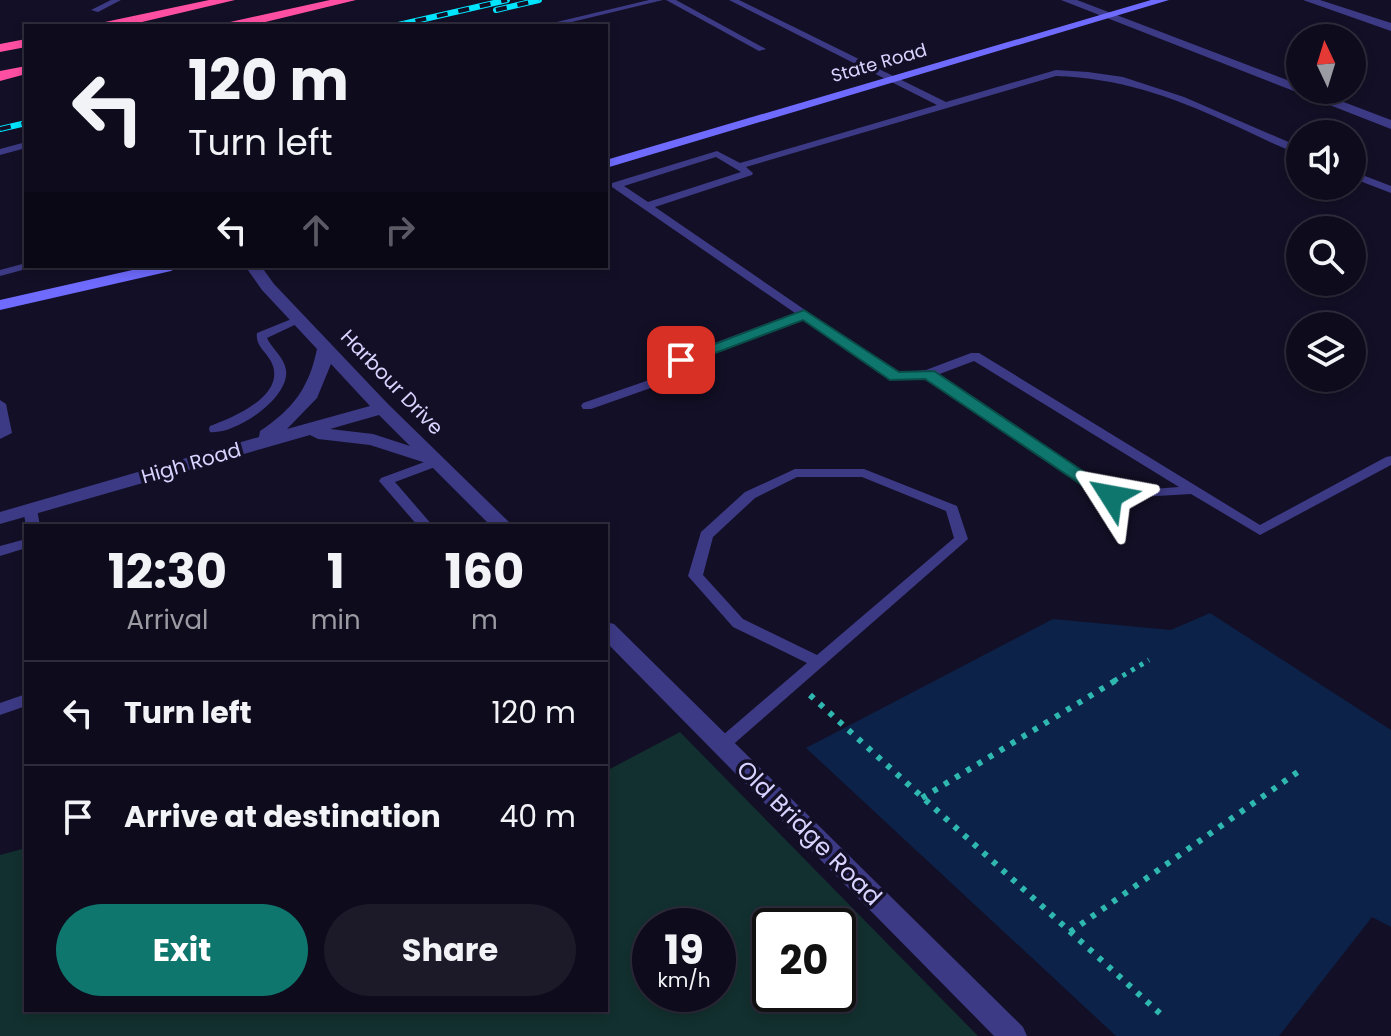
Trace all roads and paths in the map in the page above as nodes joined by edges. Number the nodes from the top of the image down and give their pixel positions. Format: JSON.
{"nodes":[{"id":1,"x":117,"y":0,"type":"edge"},
{"id":2,"x":228,"y":0,"type":"edge"},
{"id":3,"x":349,"y":0,"type":"edge"},
{"id":4,"x":659,"y":0,"type":"edge"},
{"id":5,"x":670,"y":0,"type":"edge"},
{"id":6,"x":733,"y":0,"type":"edge"},
{"id":7,"x":1067,"y":0,"type":"edge"},
{"id":8,"x":1163,"y":0,"type":"edge"},
{"id":9,"x":1309,"y":0,"type":"edge"},
{"id":10,"x":95,"y":10,"type":"dead end"},
{"id":11,"x":1109,"y":16,"type":"junction"},
{"id":12,"x":114,"y":24,"type":"edge"},
{"id":13,"x":239,"y":24,"type":"edge"},
{"id":14,"x":553,"y":24,"type":"edge"},
{"id":15,"x":1391,"y":27,"type":"edge"},
{"id":16,"x":24,"y":43,"type":"edge"},
{"id":17,"x":0,"y":48,"type":"edge"},
{"id":18,"x":762,"y":49,"type":"dead end"},
{"id":19,"x":24,"y":70,"type":"edge"},
{"id":20,"x":0,"y":76,"type":"edge"},
{"id":21,"x":893,"y":79,"type":"junction"},
{"id":22,"x":944,"y":105,"type":"junction"},
{"id":23,"x":1389,"y":122,"type":"edge"},
{"id":24,"x":1286,"y":145,"type":"edge"},
{"id":25,"x":24,"y":146,"type":"edge"},
{"id":26,"x":0,"y":152,"type":"edge"},
{"id":27,"x":608,"y":163,"type":"edge"},
{"id":28,"x":739,"y":166,"type":"junction"},
{"id":29,"x":1366,"y":180,"type":"edge"},
{"id":30,"x":1391,"y":190,"type":"edge"},
{"id":31,"x":647,"y":206,"type":"junction"},
{"id":32,"x":24,"y":267,"type":"edge"},
{"id":33,"x":158,"y":268,"type":"edge"},
{"id":34,"x":255,"y":268,"type":"edge"},
{"id":35,"x":0,"y":273,"type":"edge"},
{"id":36,"x":0,"y":305,"type":"edge"},
{"id":37,"x":804,"y":314,"type":"junction"},
{"id":38,"x":299,"y":319,"type":"junction"},
{"id":39,"x":326,"y":346,"type":"junction"},
{"id":40,"x":928,"y":374,"type":"junction"},
{"id":41,"x":0,"y":404,"type":"edge"},
{"id":42,"x":587,"y":406,"type":"dead end"},
{"id":43,"x":382,"y":408,"type":"junction"},
{"id":44,"x":215,"y":429,"type":"dead end"},
{"id":45,"x":301,"y":432,"type":"junction"},
{"id":46,"x":0,"y":435,"type":"edge"},
{"id":47,"x":246,"y":447,"type":"junction"},
{"id":48,"x":1391,"y":460,"type":"edge"},
{"id":49,"x":438,"y":461,"type":"junction"},
{"id":50,"x":1193,"y":490,"type":"junction"},
{"id":51,"x":0,"y":518,"type":"edge"},
{"id":52,"x":32,"y":518,"type":"edge"},
{"id":53,"x":424,"y":524,"type":"edge"},
{"id":54,"x":501,"y":524,"type":"edge"},
{"id":55,"x":24,"y":544,"type":"edge"},
{"id":56,"x":0,"y":551,"type":"edge"},
{"id":57,"x":608,"y":631,"type":"edge"},
{"id":58,"x":1149,"y":660,"type":"dead end"},
{"id":59,"x":819,"y":662,"type":"junction"},
{"id":60,"x":796,"y":682,"type":"junction"},
{"id":61,"x":24,"y":701,"type":"edge"},
{"id":62,"x":0,"y":709,"type":"edge"},
{"id":63,"x":722,"y":745,"type":"junction"},
{"id":64,"x":1302,"y":769,"type":"dead end"},
{"id":65,"x":922,"y":798,"type":"junction"},
{"id":66,"x":1070,"y":932,"type":"junction"},
{"id":67,"x":1164,"y":1017,"type":"dead end"},
{"id":68,"x":1013,"y":1036,"type":"edge"}],
"edges":[{"from":1,"to":10,"type":"lane"},
{"from":2,"to":12,"type":"highway"},
{"from":3,"to":13,"type":"highway"},
{"from":4,"to":14,"type":"lane"},
{"from":5,"to":18,"type":"lane"},
{"from":6,"to":21,"type":"lane"},
{"from":7,"to":11,"type":"street"},
{"from":8,"to":11,"type":"main road","name":"State Road"},
{"from":9,"to":15,"type":"street"},
{"from":11,"to":21,"type":"main road","name":"State Road"},
{"from":11,"to":23,"type":"street"},
{"from":16,"to":17,"type":"highway"},
{"from":19,"to":20,"type":"highway"},
{"from":21,"to":22,"type":"lane"},
{"from":21,"to":27,"type":"main road","name":"State Road"},
{"from":22,"to":24,"type":"lane"},
{"from":22,"to":28,"type":"lane"},
{"from":25,"to":26,"type":"lane"},
{"from":28,"to":31,"type":"lane"},
{"from":28,"to":31,"type":"lane"},
{"from":29,"to":30,"type":"lane"},
{"from":31,"to":37,"type":"lane"},
{"from":32,"to":35,"type":"lane"},
{"from":33,"to":36,"type":"main road"},
{"from":34,"to":38,"type":"street","name":"Harbour Drive"},
{"from":37,"to":40,"type":"lane"},
{"from":37,"to":42,"type":"lane"},
{"from":38,"to":39,"type":"street","name":"Harbour Drive"},
{"from":38,"to":44,"type":"lane"},
{"from":39,"to":43,"type":"street","name":"Harbour Drive"},
{"from":39,"to":47,"type":"street"},
{"from":40,"to":50,"type":"lane"},
{"from":40,"to":50,"type":"lane"},
{"from":41,"to":46,"type":"lane"},
{"from":43,"to":45,"type":"street","name":"High Road"},
{"from":43,"to":49,"type":"street","name":"Harbour Drive"},
{"from":45,"to":47,"type":"street","name":"High Road"},
{"from":45,"to":49,"type":"street"},
{"from":47,"to":52,"type":"street","name":"High Road"},
{"from":48,"to":50,"type":"lane"},
{"from":49,"to":53,"type":"lane"},
{"from":49,"to":54,"type":"street","name":"Harbour Drive"},
{"from":51,"to":52,"type":"street","name":"High Road"},
{"from":55,"to":56,"type":"lane"},
{"from":57,"to":63,"type":"street","name":"Old Bridge Road"},
{"from":58,"to":65,"type":"path"},
{"from":59,"to":59,"type":"lane"},
{"from":59,"to":60,"type":"lane"},
{"from":60,"to":63,"type":"lane"},
{"from":60,"to":65,"type":"path"},
{"from":61,"to":62,"type":"lane"},
{"from":63,"to":68,"type":"street","name":"Old Bridge Road"},
{"from":64,"to":66,"type":"path"},
{"from":65,"to":66,"type":"path"},
{"from":66,"to":67,"type":"path"}]}
